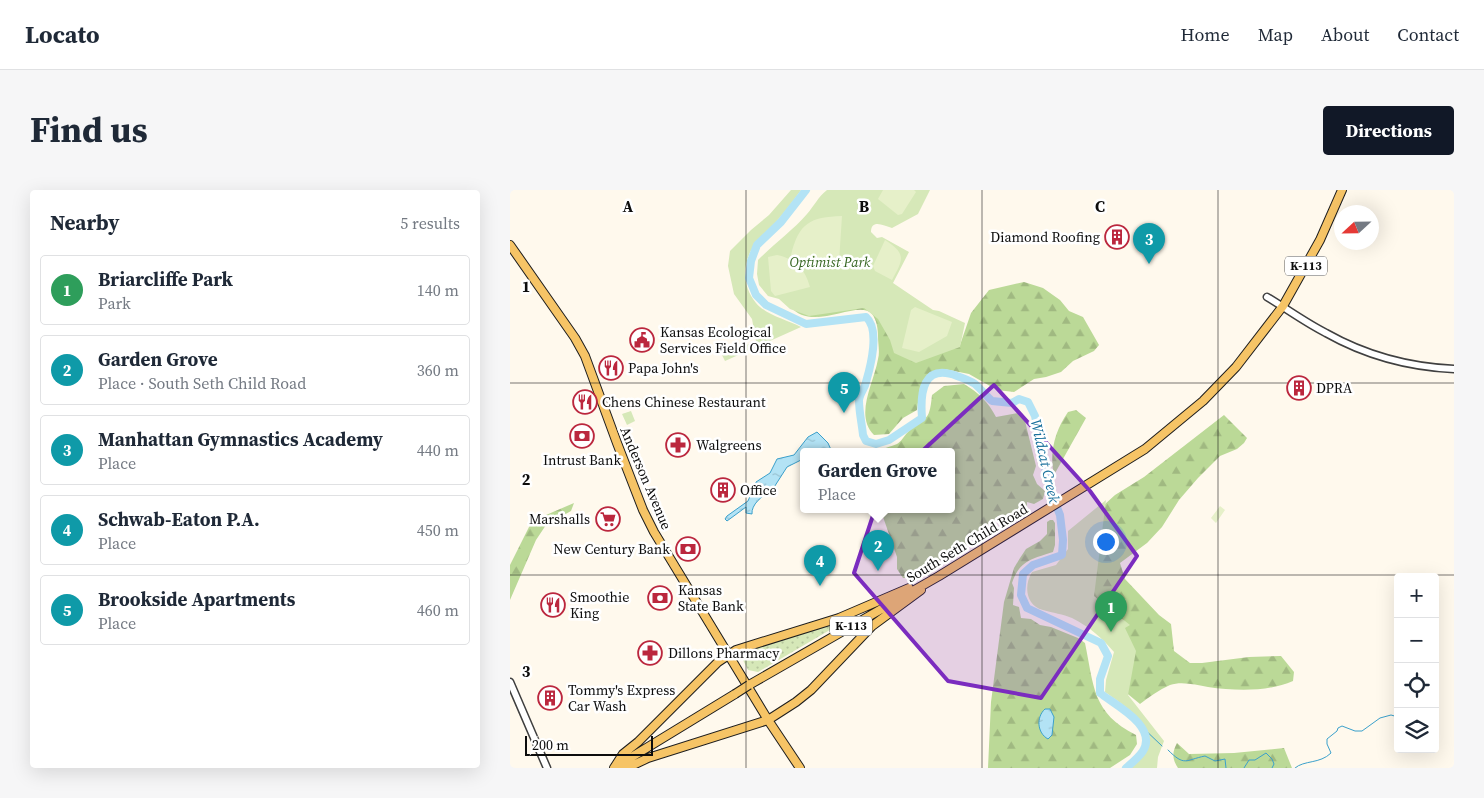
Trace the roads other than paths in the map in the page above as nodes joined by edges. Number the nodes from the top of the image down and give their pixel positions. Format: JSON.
{"nodes":[{"id":1,"x":1342,"y":190,"type":"edge"},
{"id":2,"x":510,"y":245,"type":"edge"},
{"id":3,"x":1267,"y":297,"type":"dead end"},
{"id":4,"x":1283,"y":306,"type":"junction"},
{"id":5,"x":1454,"y":369,"type":"edge"},
{"id":6,"x":938,"y":576,"type":"junction"},
{"id":7,"x":729,"y":655,"type":"junction"},
{"id":8,"x":510,"y":682,"type":"edge"},
{"id":9,"x":768,"y":720,"type":"junction"},
{"id":10,"x":547,"y":768,"type":"edge"},
{"id":11,"x":615,"y":768,"type":"edge"},
{"id":12,"x":800,"y":768,"type":"edge"}],
"edges":[{"from":1,"to":4,"type":"main road","name":"South Seth Child Road","number":"K-113"},
{"from":2,"to":7,"type":"main road","name":"Anderson Avenue"},
{"from":3,"to":4,"type":"street"},
{"from":4,"to":5,"type":"street"},
{"from":4,"to":6,"type":"main road","name":"South Seth Child Road","number":"K-113"},
{"from":6,"to":7,"type":"main road"},
{"from":6,"to":9,"type":"main road"},
{"from":6,"to":11,"type":"main road","name":"South Seth Child Road","number":"K-113","bridge":true},
{"from":7,"to":9,"type":"main road","name":"Anderson Avenue"},
{"from":7,"to":11,"type":"main road"},
{"from":8,"to":10,"type":"street"},
{"from":9,"to":11,"type":"main road"},
{"from":9,"to":12,"type":"main road","name":"Anderson Avenue"}]}
